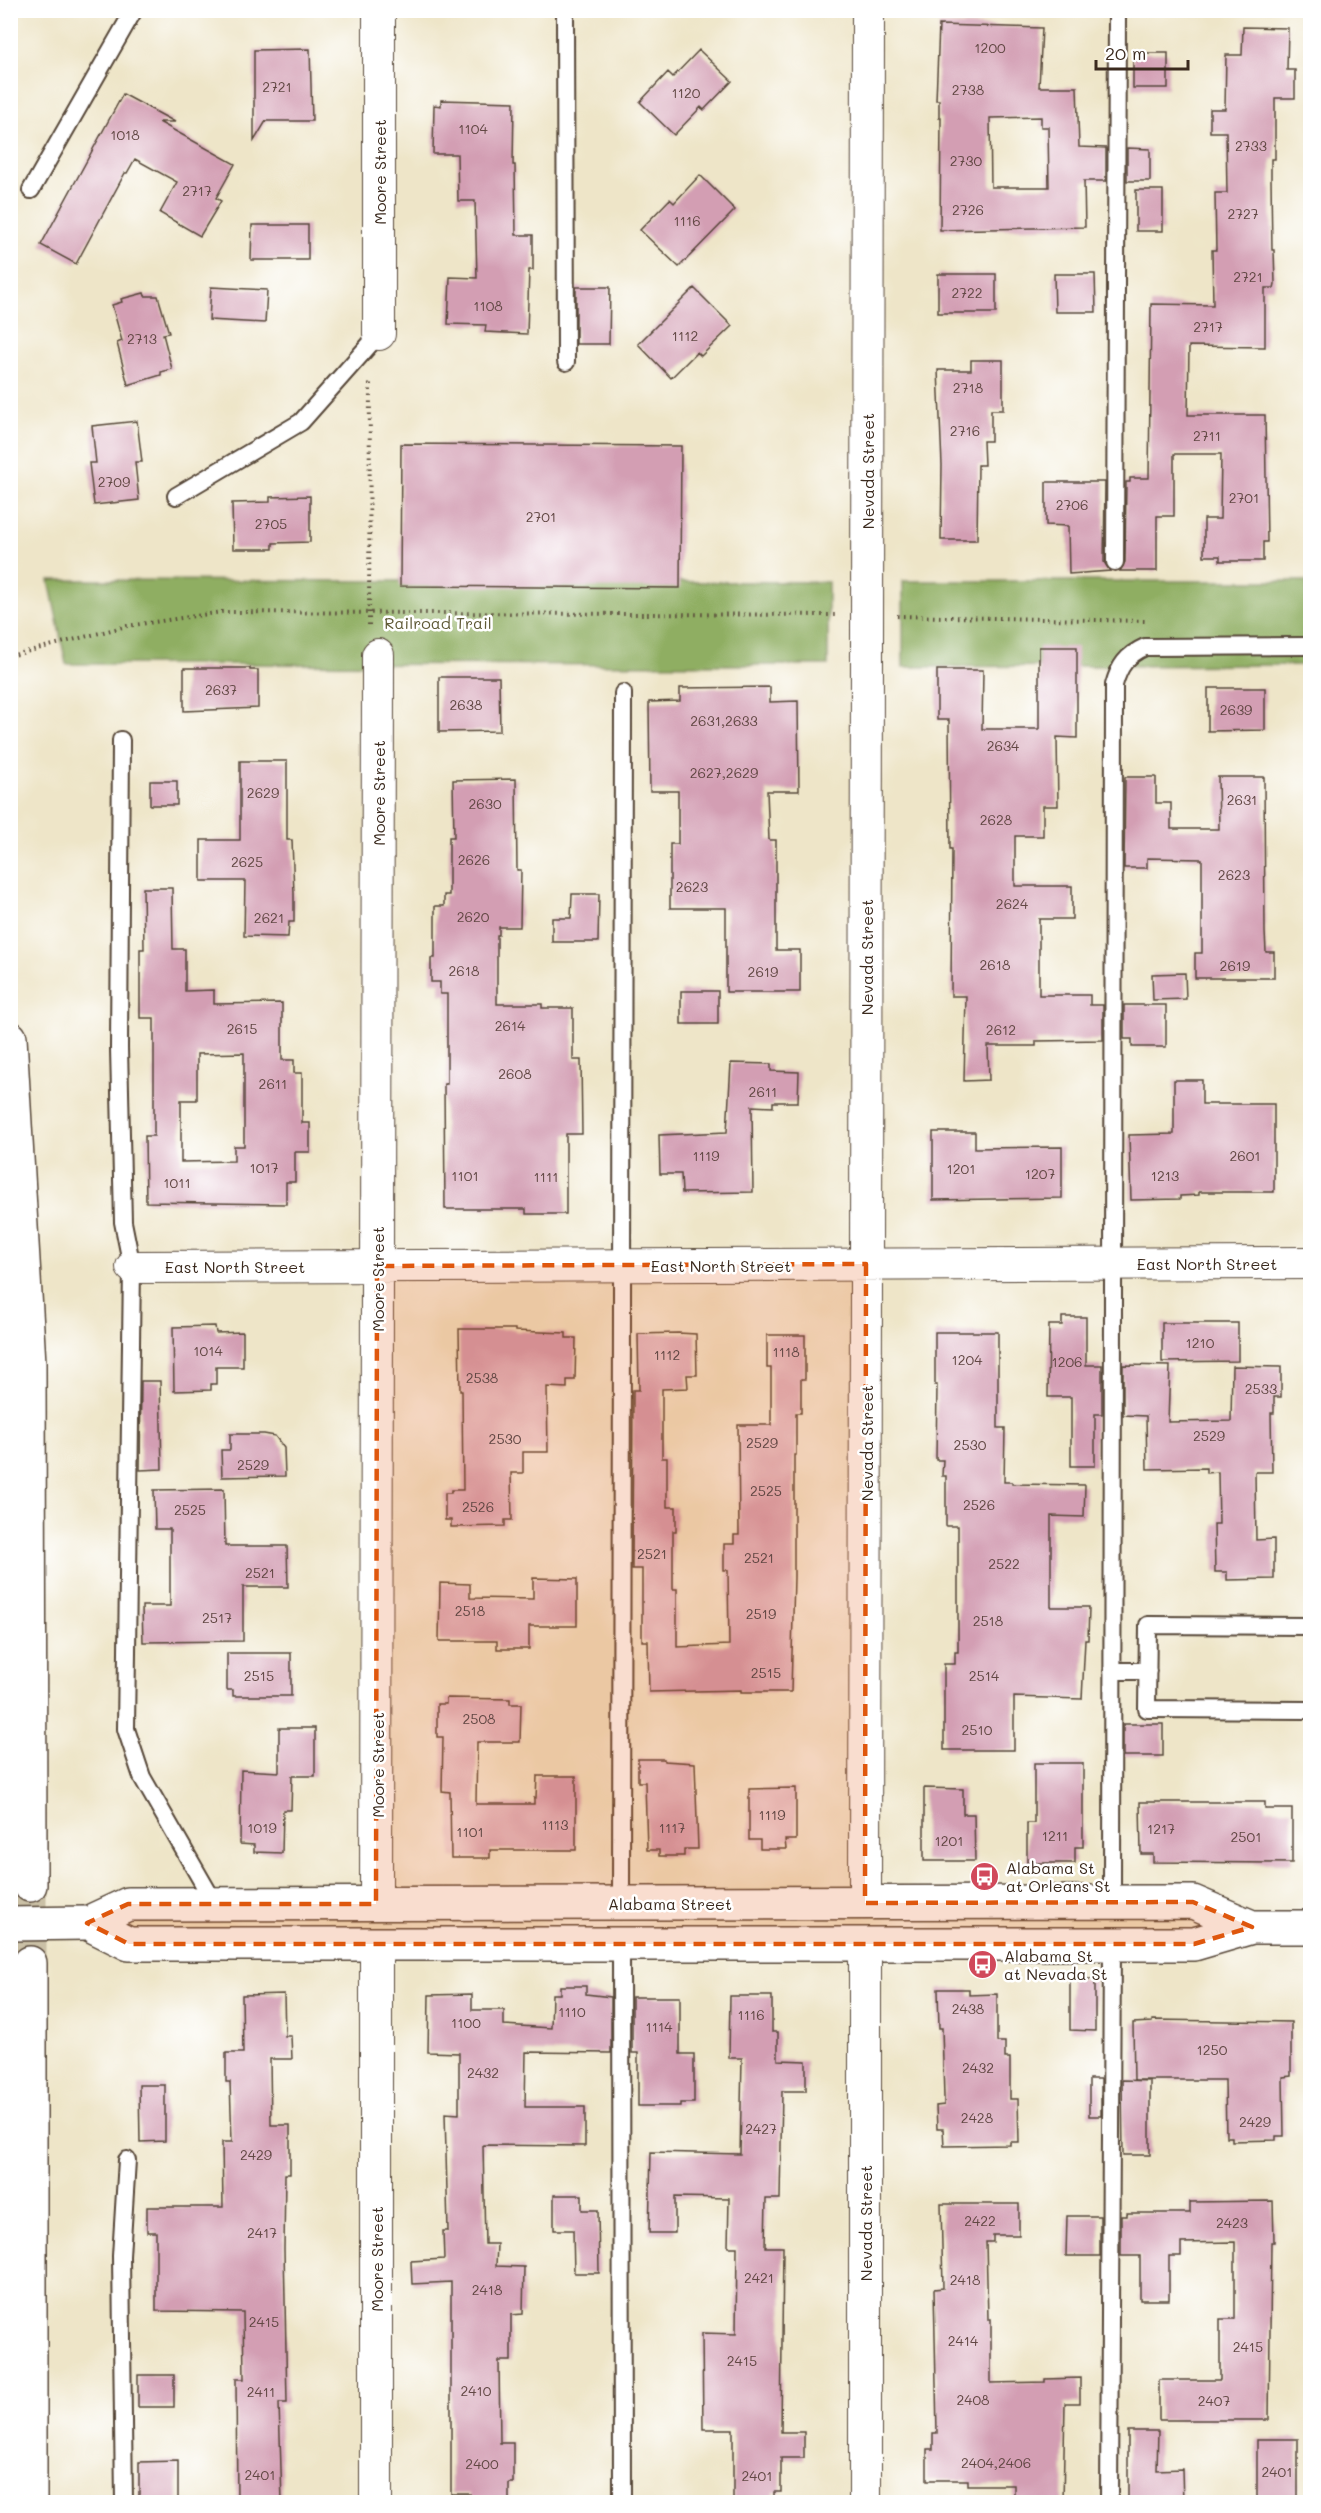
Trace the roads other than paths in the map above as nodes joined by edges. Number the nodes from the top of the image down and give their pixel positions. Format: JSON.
{"nodes":[{"id":1,"x":134,"y":10,"type":"edge"},
{"id":2,"x":379,"y":10,"type":"edge"},
{"id":3,"x":566,"y":10,"type":"edge"},
{"id":4,"x":867,"y":10,"type":"edge"},
{"id":5,"x":1117,"y":10,"type":"edge"},
{"id":6,"x":31,"y":190,"type":"dead end"},
{"id":7,"x":379,"y":334,"type":"joint"},
{"id":8,"x":566,"y":362,"type":"dead end"},
{"id":9,"x":176,"y":496,"type":"dead end"},
{"id":10,"x":1116,"y":562,"type":"dead end"},
{"id":11,"x":1311,"y":646,"type":"edge"},
{"id":12,"x":378,"y":656,"type":"road end"},
{"id":13,"x":623,"y":693,"type":"dead end"},
{"id":14,"x":121,"y":740,"type":"dead end"},
{"id":15,"x":10,"y":1038,"type":"edge"},
{"id":16,"x":1113,"y":1263,"type":"junction"},
{"id":17,"x":1311,"y":1263,"type":"edge"},
{"id":18,"x":866,"y":1264,"type":"junction"},
{"id":19,"x":622,"y":1265,"type":"junction"},
{"id":20,"x":377,"y":1266,"type":"junction"},
{"id":21,"x":132,"y":1267,"type":"junction"},
{"id":22,"x":1311,"y":1626,"type":"edge"},
{"id":23,"x":1112,"y":1671,"type":"junction"},
{"id":24,"x":1148,"y":1671,"type":"junction"},
{"id":25,"x":1311,"y":1710,"type":"edge"},
{"id":26,"x":30,"y":1885,"type":"tunnel mouth"},
{"id":27,"x":1112,"y":1902,"type":"junction"},
{"id":28,"x":865,"y":1903,"type":"junction"},
{"id":29,"x":215,"y":1904,"type":"junction"},
{"id":30,"x":376,"y":1904,"type":"junction"},
{"id":31,"x":621,"y":1904,"type":"junction"},
{"id":32,"x":87,"y":1923,"type":"junction"},
{"id":33,"x":10,"y":1924,"type":"edge"},
{"id":34,"x":1252,"y":1927,"type":"junction"},
{"id":35,"x":1311,"y":1927,"type":"edge"},
{"id":36,"x":376,"y":1944,"type":"junction"},
{"id":37,"x":621,"y":1944,"type":"junction"},
{"id":38,"x":865,"y":1944,"type":"junction"},
{"id":39,"x":1112,"y":1944,"type":"junction"},
{"id":40,"x":30,"y":1963,"type":"tunnel mouth"},
{"id":41,"x":127,"y":2160,"type":"dead end"},
{"id":42,"x":30,"y":2502,"type":"edge"},
{"id":43,"x":124,"y":2502,"type":"edge"},
{"id":44,"x":376,"y":2502,"type":"edge"},
{"id":45,"x":622,"y":2502,"type":"edge"},
{"id":46,"x":865,"y":2502,"type":"edge"},
{"id":47,"x":1109,"y":2502,"type":"edge"}],
"edges":[{"from":1,"to":6,"type":"lane"},
{"from":2,"to":7,"type":"street","name":"Moore Street"},
{"from":3,"to":8,"type":"lane"},
{"from":4,"to":18,"type":"street","name":"Nevada Street"},
{"from":5,"to":10,"type":"lane"},
{"from":7,"to":9,"type":"lane"},
{"from":11,"to":16,"type":"lane"},
{"from":12,"to":20,"type":"street","name":"Moore Street"},
{"from":13,"to":19,"type":"lane"},
{"from":14,"to":21,"type":"lane"},
{"from":15,"to":26,"type":"main road"},
{"from":16,"to":17,"type":"street","name":"East North Street"},
{"from":16,"to":18,"type":"street","name":"East North Street"},
{"from":16,"to":23,"type":"lane"},
{"from":18,"to":19,"type":"street","name":"East North Street"},
{"from":18,"to":28,"type":"street","name":"Nevada Street"},
{"from":19,"to":20,"type":"street","name":"East North Street"},
{"from":19,"to":31,"type":"lane"},
{"from":20,"to":21,"type":"street","name":"East North Street"},
{"from":20,"to":30,"type":"street","name":"Moore Street"},
{"from":21,"to":29,"type":"lane"},
{"from":22,"to":24,"type":"lane"},
{"from":23,"to":24,"type":"lane"},
{"from":23,"to":27,"type":"lane"},
{"from":24,"to":25,"type":"lane"},
{"from":27,"to":28,"type":"main road","name":"Alabama Street"},
{"from":27,"to":34,"type":"main road","name":"Alabama Street"},
{"from":28,"to":31,"type":"main road","name":"Alabama Street"},
{"from":29,"to":30,"type":"main road","name":"Alabama Street"},
{"from":29,"to":32,"type":"main road","name":"Alabama Street"},
{"from":30,"to":31,"type":"main road","name":"Alabama Street"},
{"from":32,"to":33,"type":"main road","name":"Alabama Street","bridge":true},
{"from":32,"to":36,"type":"main road","name":"Alabama Street"},
{"from":34,"to":35,"type":"main road","name":"Alabama Street"},
{"from":34,"to":39,"type":"main road","name":"Alabama Street"},
{"from":36,"to":37,"type":"main road","name":"Alabama Street"},
{"from":36,"to":44,"type":"street","name":"Moore Street"},
{"from":37,"to":38,"type":"main road","name":"Alabama Street"},
{"from":37,"to":45,"type":"lane"},
{"from":38,"to":39,"type":"main road","name":"Alabama Street"},
{"from":38,"to":46,"type":"street","name":"Nevada Street"},
{"from":39,"to":47,"type":"lane"},
{"from":40,"to":42,"type":"main road"},
{"from":41,"to":43,"type":"lane"}]}
